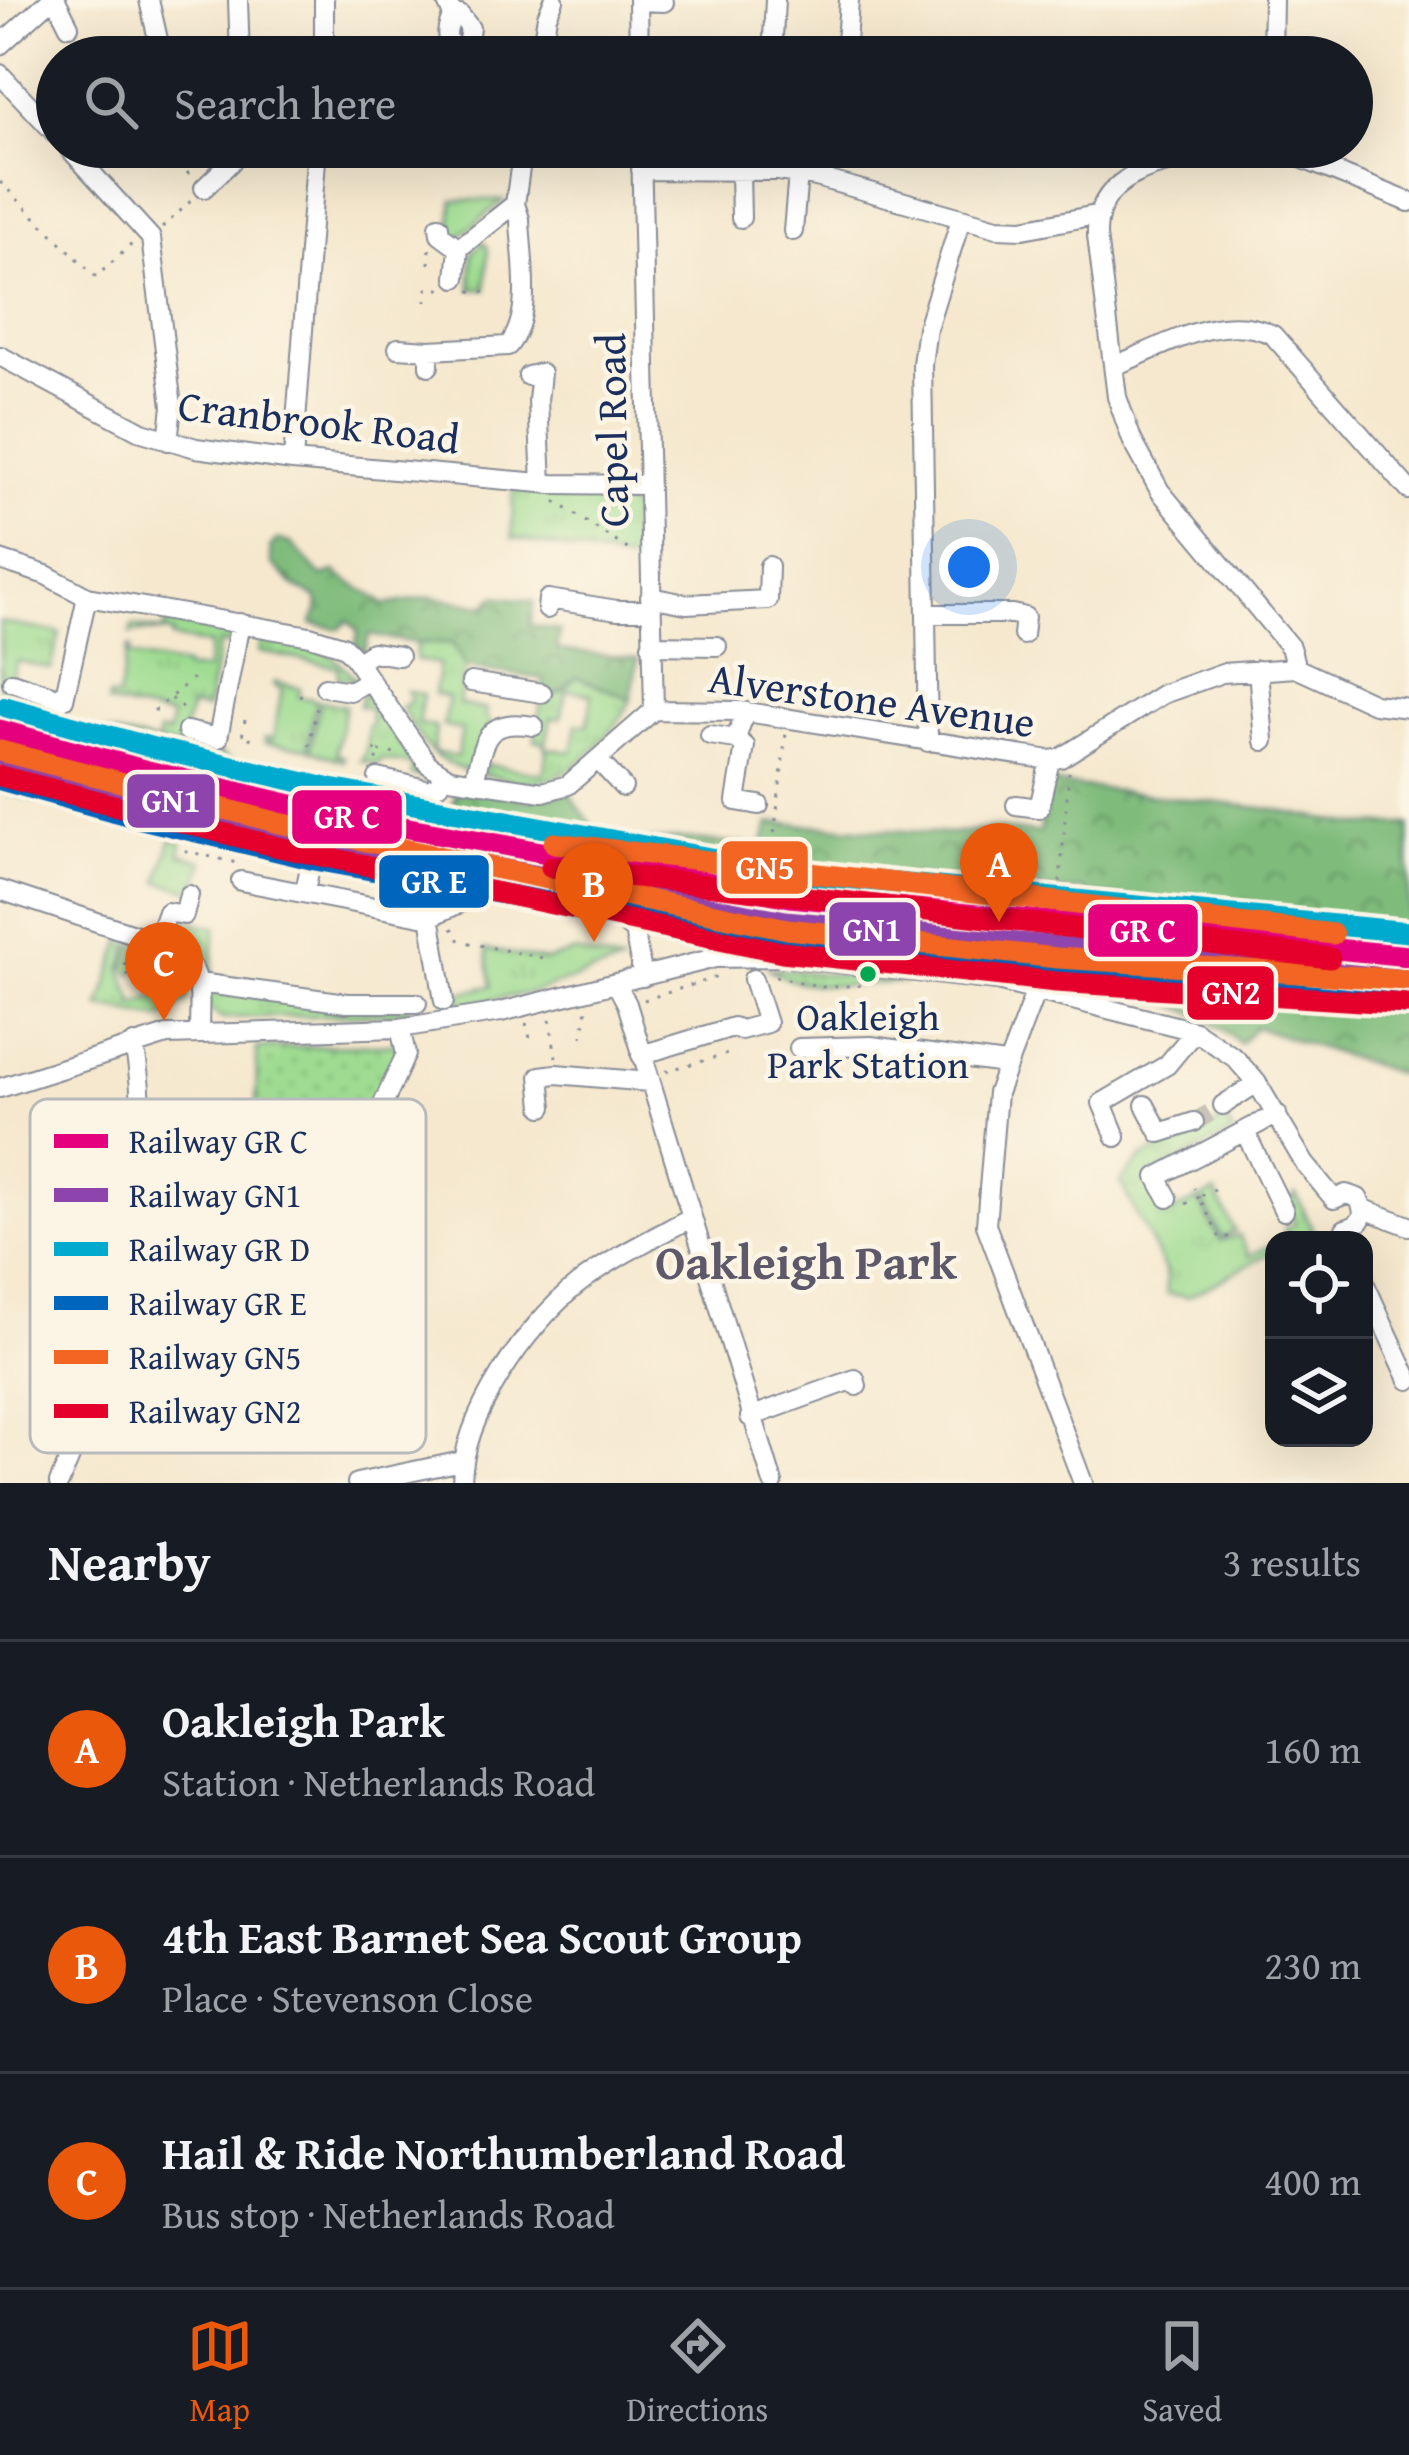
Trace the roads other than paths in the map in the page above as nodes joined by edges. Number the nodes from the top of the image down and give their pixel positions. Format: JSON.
{"nodes":[{"id":1,"x":53,"y":0,"type":"edge"},
{"id":2,"x":149,"y":0,"type":"edge"},
{"id":3,"x":238,"y":0,"type":"edge"},
{"id":4,"x":324,"y":0,"type":"edge"},
{"id":5,"x":554,"y":0,"type":"edge"},
{"id":6,"x":775,"y":0,"type":"edge"},
{"id":7,"x":849,"y":0,"type":"edge"},
{"id":8,"x":1273,"y":0,"type":"edge"},
{"id":9,"x":638,"y":1,"type":"edge"},
{"id":10,"x":664,"y":2,"type":"edge"},
{"id":11,"x":69,"y":26,"type":"dead end"},
{"id":12,"x":157,"y":36,"type":"edge"},
{"id":13,"x":239,"y":36,"type":"edge"},
{"id":14,"x":324,"y":36,"type":"edge"},
{"id":15,"x":543,"y":36,"type":"edge"},
{"id":16,"x":639,"y":36,"type":"edge"},
{"id":17,"x":773,"y":36,"type":"edge"},
{"id":18,"x":846,"y":36,"type":"edge"},
{"id":19,"x":1272,"y":36,"type":"edge"},
{"id":20,"x":0,"y":44,"type":"edge"},
{"id":21,"x":0,"y":74,"type":"edge"},
{"id":22,"x":36,"y":113,"type":"edge"},
{"id":23,"x":87,"y":168,"type":"edge"},
{"id":24,"x":225,"y":168,"type":"edge"},
{"id":25,"x":315,"y":168,"type":"edge"},
{"id":26,"x":520,"y":168,"type":"edge"},
{"id":27,"x":1147,"y":168,"type":"edge"},
{"id":28,"x":1325,"y":168,"type":"edge"},
{"id":29,"x":641,"y":170,"type":"joint"},
{"id":30,"x":740,"y":171,"type":"junction"},
{"id":31,"x":798,"y":174,"type":"junction"},
{"id":32,"x":204,"y":188,"type":"road end"},
{"id":33,"x":1409,"y":202,"type":"edge"},
{"id":34,"x":514,"y":204,"type":"junction"},
{"id":35,"x":1096,"y":215,"type":"junction"},
{"id":36,"x":741,"y":218,"type":"dead end"},
{"id":37,"x":961,"y":219,"type":"junction"},
{"id":38,"x":793,"y":231,"type":"dead end"},
{"id":39,"x":433,"y":233,"type":"road end"},
{"id":40,"x":459,"y":248,"type":"junction"},
{"id":41,"x":458,"y":286,"type":"road end"},
{"id":42,"x":935,"y":301,"type":"junction"},
{"id":43,"x":959,"y":303,"type":"dead end"},
{"id":44,"x":398,"y":348,"type":"dead end"},
{"id":45,"x":490,"y":349,"type":"junction"},
{"id":46,"x":0,"y":356,"type":"edge"},
{"id":47,"x":1114,"y":366,"type":"junction"},
{"id":48,"x":490,"y":370,"type":"dead end"},
{"id":49,"x":528,"y":376,"type":"dead end"},
{"id":50,"x":168,"y":441,"type":"junction"},
{"id":51,"x":293,"y":460,"type":"junction"},
{"id":52,"x":535,"y":482,"type":"junction"},
{"id":53,"x":648,"y":485,"type":"junction"},
{"id":54,"x":1409,"y":490,"type":"edge"},
{"id":55,"x":0,"y":560,"type":"edge"},
{"id":56,"x":769,"y":566,"type":"dead end"},
{"id":57,"x":86,"y":597,"type":"junction"},
{"id":58,"x":650,"y":604,"type":"junction"},
{"id":59,"x":547,"y":609,"type":"dead end"},
{"id":60,"x":926,"y":614,"type":"junction"},
{"id":61,"x":240,"y":622,"type":"junction"},
{"id":62,"x":1024,"y":635,"type":"dead end"},
{"id":63,"x":651,"y":645,"type":"junction"},
{"id":64,"x":717,"y":646,"type":"dead end"},
{"id":65,"x":399,"y":656,"type":"dead end"},
{"id":66,"x":357,"y":662,"type":"junction"},
{"id":67,"x":1296,"y":668,"type":"junction"},
{"id":68,"x":1258,"y":670,"type":"junction"},
{"id":69,"x":369,"y":680,"type":"junction"},
{"id":70,"x":12,"y":682,"type":"dead end"},
{"id":71,"x":471,"y":682,"type":"dead end"},
{"id":72,"x":399,"y":684,"type":"dead end"},
{"id":73,"x":325,"y":686,"type":"dead end"},
{"id":74,"x":508,"y":688,"type":"junction"},
{"id":75,"x":542,"y":693,"type":"dead end"},
{"id":76,"x":381,"y":698,"type":"junction"},
{"id":77,"x":1409,"y":708,"type":"edge"},
{"id":78,"x":653,"y":710,"type":"junction"},
{"id":79,"x":745,"y":712,"type":"junction"},
{"id":80,"x":499,"y":726,"type":"junction"},
{"id":81,"x":534,"y":726,"type":"dead end"},
{"id":82,"x":188,"y":731,"type":"dead end"},
{"id":83,"x":710,"y":735,"type":"dead end"},
{"id":84,"x":736,"y":739,"type":"junction"},
{"id":85,"x":1264,"y":741,"type":"dead end"},
{"id":86,"x":928,"y":742,"type":"junction"},
{"id":87,"x":598,"y":760,"type":"junction"},
{"id":88,"x":1050,"y":760,"type":"junction"},
{"id":89,"x":377,"y":772,"type":"road end"},
{"id":90,"x":444,"y":774,"type":"junction"},
{"id":91,"x":474,"y":782,"type":"junction"},
{"id":92,"x":622,"y":787,"type":"dead end"},
{"id":93,"x":430,"y":790,"type":"junction"},
{"id":94,"x":452,"y":796,"type":"dead end"},
{"id":95,"x":759,"y":805,"type":"dead end"},
{"id":96,"x":1016,"y":805,"type":"dead end"},
{"id":97,"x":314,"y":848,"type":"dead end"},
{"id":98,"x":241,"y":873,"type":"road end"},
{"id":99,"x":0,"y":890,"type":"edge"},
{"id":100,"x":304,"y":891,"type":"junction"},
{"id":101,"x":189,"y":895,"type":"dead end"},
{"id":102,"x":436,"y":914,"type":"junction"},
{"id":103,"x":156,"y":942,"type":"junction"},
{"id":104,"x":761,"y":974,"type":"road end"},
{"id":105,"x":643,"y":976,"type":"junction"},
{"id":106,"x":199,"y":983,"type":"junction"},
{"id":107,"x":616,"y":983,"type":"junction"},
{"id":108,"x":1044,"y":985,"type":"junction"},
{"id":109,"x":444,"y":1001,"type":"dead end"},
{"id":110,"x":417,"y":1003,"type":"dead end"},
{"id":111,"x":400,"y":1028,"type":"junction"},
{"id":112,"x":1195,"y":1031,"type":"junction"},
{"id":113,"x":199,"y":1033,"type":"junction"},
{"id":114,"x":134,"y":1044,"type":"junction"},
{"id":115,"x":799,"y":1048,"type":"dead end"},
{"id":116,"x":640,"y":1054,"type":"junction"},
{"id":117,"x":1005,"y":1064,"type":"junction"},
{"id":118,"x":648,"y":1079,"type":"junction"},
{"id":119,"x":1257,"y":1083,"type":"junction"},
{"id":120,"x":0,"y":1088,"type":"edge"},
{"id":121,"x":139,"y":1099,"type":"edge"},
{"id":122,"x":385,"y":1099,"type":"edge"},
{"id":123,"x":1145,"y":1105,"type":"dead end"},
{"id":124,"x":1223,"y":1106,"type":"tunnel mouth"},
{"id":125,"x":543,"y":1107,"type":"dead end"},
{"id":126,"x":1277,"y":1114,"type":"junction"},
{"id":127,"x":1194,"y":1122,"type":"tunnel mouth"},
{"id":128,"x":1245,"y":1132,"type":"junction"},
{"id":129,"x":1116,"y":1137,"type":"dead end"},
{"id":130,"x":1297,"y":1149,"type":"junction"},
{"id":131,"x":1262,"y":1167,"type":"junction"},
{"id":132,"x":1314,"y":1178,"type":"junction"},
{"id":133,"x":1168,"y":1198,"type":"dead end"},
{"id":134,"x":1334,"y":1199,"type":"junction"},
{"id":135,"x":1364,"y":1209,"type":"junction"},
{"id":136,"x":690,"y":1218,"type":"junction"},
{"id":137,"x":1409,"y":1226,"type":"edge"},
{"id":138,"x":1343,"y":1231,"type":"edge"},
{"id":139,"x":1350,"y":1231,"type":"edge"},
{"id":140,"x":1373,"y":1302,"type":"edge"},
{"id":141,"x":1409,"y":1380,"type":"edge"},
{"id":142,"x":857,"y":1386,"type":"dead end"},
{"id":143,"x":750,"y":1417,"type":"junction"},
{"id":144,"x":70,"y":1453,"type":"edge"},
{"id":145,"x":462,"y":1461,"type":"junction"},
{"id":146,"x":59,"y":1483,"type":"edge"},
{"id":147,"x":357,"y":1483,"type":"edge"},
{"id":148,"x":462,"y":1483,"type":"edge"},
{"id":149,"x":773,"y":1483,"type":"edge"},
{"id":150,"x":1082,"y":1483,"type":"edge"}],
"edges":[{"from":1,"to":11,"type":"street"},
{"from":1,"to":20,"type":"street"},
{"from":2,"to":12,"type":"street"},
{"from":3,"to":13,"type":"street"},
{"from":4,"to":14,"type":"street"},
{"from":5,"to":15,"type":"street"},
{"from":6,"to":17,"type":"street"},
{"from":7,"to":18,"type":"street"},
{"from":8,"to":19,"type":"street"},
{"from":9,"to":10,"type":"street"},
{"from":9,"to":16,"type":"street"},
{"from":21,"to":22,"type":"street"},
{"from":23,"to":50,"type":"street"},
{"from":24,"to":32,"type":"street"},
{"from":25,"to":51,"type":"street"},
{"from":26,"to":34,"type":"street"},
{"from":27,"to":35,"type":"street"},
{"from":28,"to":33,"type":"street"},
{"from":29,"to":30,"type":"street"},
{"from":29,"to":53,"type":"street","name":"Capel Road"},
{"from":30,"to":31,"type":"street"},
{"from":30,"to":36,"type":"street"},
{"from":31,"to":37,"type":"street"},
{"from":31,"to":38,"type":"street"},
{"from":34,"to":40,"type":"street"},
{"from":34,"to":45,"type":"street"},
{"from":35,"to":37,"type":"street"},
{"from":35,"to":47,"type":"street"},
{"from":37,"to":42,"type":"street"},
{"from":39,"to":40,"type":"street"},
{"from":40,"to":41,"type":"street"},
{"from":42,"to":43,"type":"street"},
{"from":42,"to":60,"type":"street"},
{"from":44,"to":45,"type":"street"},
{"from":45,"to":48,"type":"street"},
{"from":46,"to":50,"type":"street","name":"Cranbrook Road"},
{"from":47,"to":54,"type":"street"},
{"from":47,"to":67,"type":"street"},
{"from":49,"to":52,"type":"street"},
{"from":50,"to":51,"type":"street","name":"Cranbrook Road"},
{"from":51,"to":52,"type":"street","name":"Cranbrook Road"},
{"from":52,"to":53,"type":"street","name":"Cranbrook Road"},
{"from":53,"to":58,"type":"street","name":"Capel Road"},
{"from":55,"to":57,"type":"street"},
{"from":56,"to":58,"type":"street"},
{"from":57,"to":61,"type":"street"},
{"from":57,"to":70,"type":"street"},
{"from":58,"to":59,"type":"street"},
{"from":58,"to":63,"type":"street","name":"Capel Road"},
{"from":60,"to":62,"type":"street"},
{"from":60,"to":86,"type":"street"},
{"from":61,"to":66,"type":"street"},
{"from":61,"to":82,"type":"street"},
{"from":63,"to":64,"type":"street"},
{"from":63,"to":78,"type":"street","name":"Capel Road"},
{"from":65,"to":66,"type":"street"},
{"from":66,"to":69,"type":"street"},
{"from":67,"to":68,"type":"street","name":"Alverstone Avenue"},
{"from":67,"to":77,"type":"street","name":"Alverstone Avenue"},
{"from":68,"to":85,"type":"street"},
{"from":68,"to":88,"type":"street","name":"Alverstone Avenue"},
{"from":69,"to":73,"type":"street"},
{"from":69,"to":76,"type":"street"},
{"from":71,"to":74,"type":"street"},
{"from":72,"to":76,"type":"street"},
{"from":74,"to":75,"type":"street"},
{"from":74,"to":80,"type":"street"},
{"from":76,"to":90,"type":"street"},
{"from":78,"to":79,"type":"street","name":"Alverstone Avenue"},
{"from":78,"to":87,"type":"street"},
{"from":79,"to":84,"type":"street"},
{"from":79,"to":86,"type":"street","name":"Alverstone Avenue"},
{"from":80,"to":81,"type":"street"},
{"from":80,"to":91,"type":"street"},
{"from":83,"to":84,"type":"street"},
{"from":84,"to":95,"type":"street"},
{"from":86,"to":88,"type":"street","name":"Alverstone Avenue"},
{"from":87,"to":91,"type":"street"},
{"from":87,"to":92,"type":"street"},
{"from":88,"to":96,"type":"street"},
{"from":89,"to":93,"type":"street"},
{"from":90,"to":91,"type":"street"},
{"from":90,"to":93,"type":"street"},
{"from":93,"to":94,"type":"street"},
{"from":97,"to":100,"type":"street"},
{"from":98,"to":100,"type":"street"},
{"from":99,"to":103,"type":"street"},
{"from":100,"to":102,"type":"street"},
{"from":101,"to":103,"type":"street"},
{"from":102,"to":105,"type":"street"},
{"from":102,"to":109,"type":"street"},
{"from":103,"to":106,"type":"street"},
{"from":104,"to":116,"type":"street"},
{"from":105,"to":107,"type":"street"},
{"from":105,"to":108,"type":"street"},
{"from":106,"to":110,"type":"street"},
{"from":106,"to":113,"type":"street"},
{"from":107,"to":111,"type":"street"},
{"from":107,"to":116,"type":"street"},
{"from":108,"to":112,"type":"street"},
{"from":108,"to":117,"type":"street"},
{"from":111,"to":113,"type":"street"},
{"from":111,"to":122,"type":"street"},
{"from":112,"to":119,"type":"street"},
{"from":112,"to":129,"type":"street"},
{"from":113,"to":114,"type":"street"},
{"from":114,"to":120,"type":"street"},
{"from":114,"to":121,"type":"street"},
{"from":115,"to":117,"type":"street"},
{"from":116,"to":118,"type":"street"},
{"from":117,"to":150,"type":"street"},
{"from":118,"to":125,"type":"street"},
{"from":118,"to":136,"type":"street"},
{"from":119,"to":124,"type":"street"},
{"from":119,"to":126,"type":"street"},
{"from":123,"to":127,"type":"street"},
{"from":126,"to":128,"type":"street"},
{"from":126,"to":130,"type":"street"},
{"from":128,"to":131,"type":"street"},
{"from":128,"to":133,"type":"street"},
{"from":130,"to":131,"type":"street"},
{"from":130,"to":132,"type":"street"},
{"from":131,"to":132,"type":"street"},
{"from":132,"to":134,"type":"street"},
{"from":134,"to":135,"type":"street"},
{"from":134,"to":138,"type":"street"},
{"from":135,"to":137,"type":"street"},
{"from":135,"to":139,"type":"street"},
{"from":136,"to":143,"type":"street"},
{"from":136,"to":145,"type":"street"},
{"from":140,"to":141,"type":"street"},
{"from":142,"to":143,"type":"street"},
{"from":143,"to":149,"type":"street"},
{"from":144,"to":146,"type":"street"},
{"from":145,"to":147,"type":"street"},
{"from":145,"to":148,"type":"street"}]}
